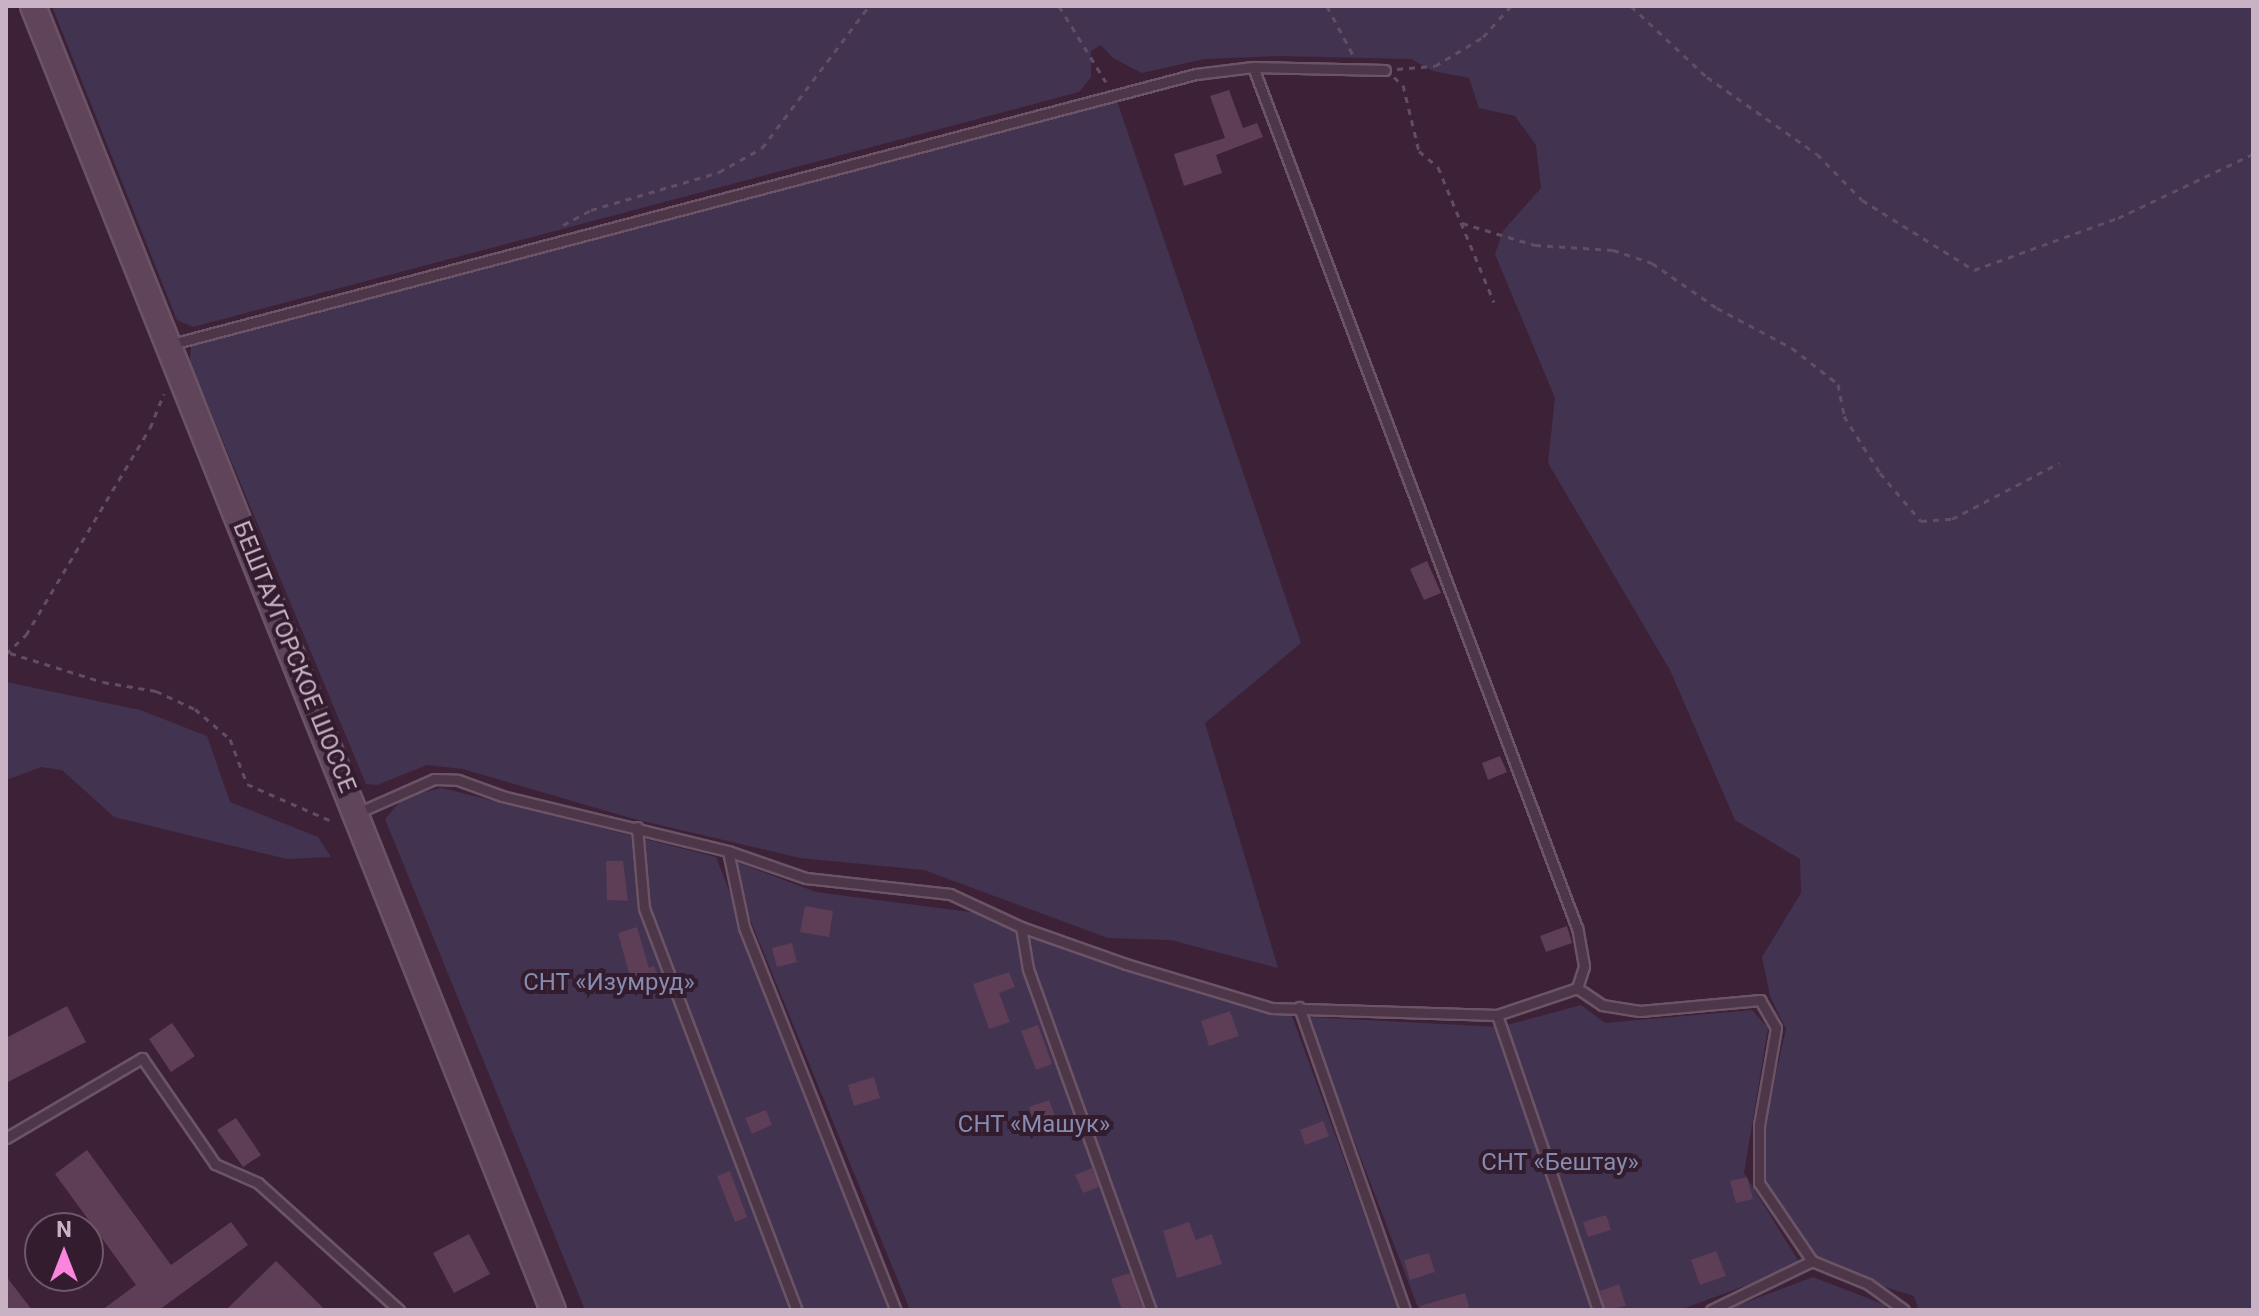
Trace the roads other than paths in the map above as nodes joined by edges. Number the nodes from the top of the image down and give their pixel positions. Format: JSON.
{"nodes":[{"id":1,"x":33,"y":6,"type":"edge"},
{"id":2,"x":1253,"y":67,"type":"junction"},
{"id":3,"x":1385,"y":70,"type":"road end"},
{"id":4,"x":172,"y":354,"type":"junction"},
{"id":5,"x":359,"y":818,"type":"junction"},
{"id":6,"x":637,"y":827,"type":"junction"},
{"id":7,"x":728,"y":851,"type":"junction"},
{"id":8,"x":1021,"y":927,"type":"junction"},
{"id":9,"x":1577,"y":988,"type":"junction"},
{"id":10,"x":1299,"y":1007,"type":"junction"},
{"id":11,"x":1497,"y":1015,"type":"junction"},
{"id":12,"x":6,"y":1138,"type":"edge"},
{"id":13,"x":1812,"y":1261,"type":"junction"},
{"id":14,"x":399,"y":1310,"type":"edge"},
{"id":15,"x":553,"y":1310,"type":"edge"},
{"id":16,"x":797,"y":1310,"type":"edge"},
{"id":17,"x":896,"y":1310,"type":"edge"},
{"id":18,"x":1151,"y":1310,"type":"edge"},
{"id":19,"x":1405,"y":1310,"type":"edge"},
{"id":20,"x":1598,"y":1310,"type":"edge"},
{"id":21,"x":1711,"y":1310,"type":"edge"},
{"id":22,"x":1904,"y":1310,"type":"edge"}],
"edges":[{"from":1,"to":4,"type":"street","name":"БЕШТАУГОРСКОЕ ШОССЕ"},
{"from":2,"to":3,"type":"lane"},
{"from":2,"to":4,"type":"lane"},
{"from":2,"to":9,"type":"lane"},
{"from":4,"to":5,"type":"street","name":"БЕШТАУГОРСКОЕ ШОССЕ"},
{"from":5,"to":6,"type":"lane"},
{"from":5,"to":15,"type":"street","name":"БЕШТАУГОРСКОЕ ШОССЕ"},
{"from":6,"to":7,"type":"lane"},
{"from":6,"to":16,"type":"lane"},
{"from":7,"to":8,"type":"lane"},
{"from":7,"to":17,"type":"lane"},
{"from":8,"to":10,"type":"lane"},
{"from":8,"to":18,"type":"lane"},
{"from":9,"to":11,"type":"lane"},
{"from":9,"to":13,"type":"lane"},
{"from":10,"to":11,"type":"lane"},
{"from":10,"to":19,"type":"lane"},
{"from":11,"to":20,"type":"lane"},
{"from":12,"to":14,"type":"lane"},
{"from":13,"to":21,"type":"lane"},
{"from":13,"to":22,"type":"lane"}]}
